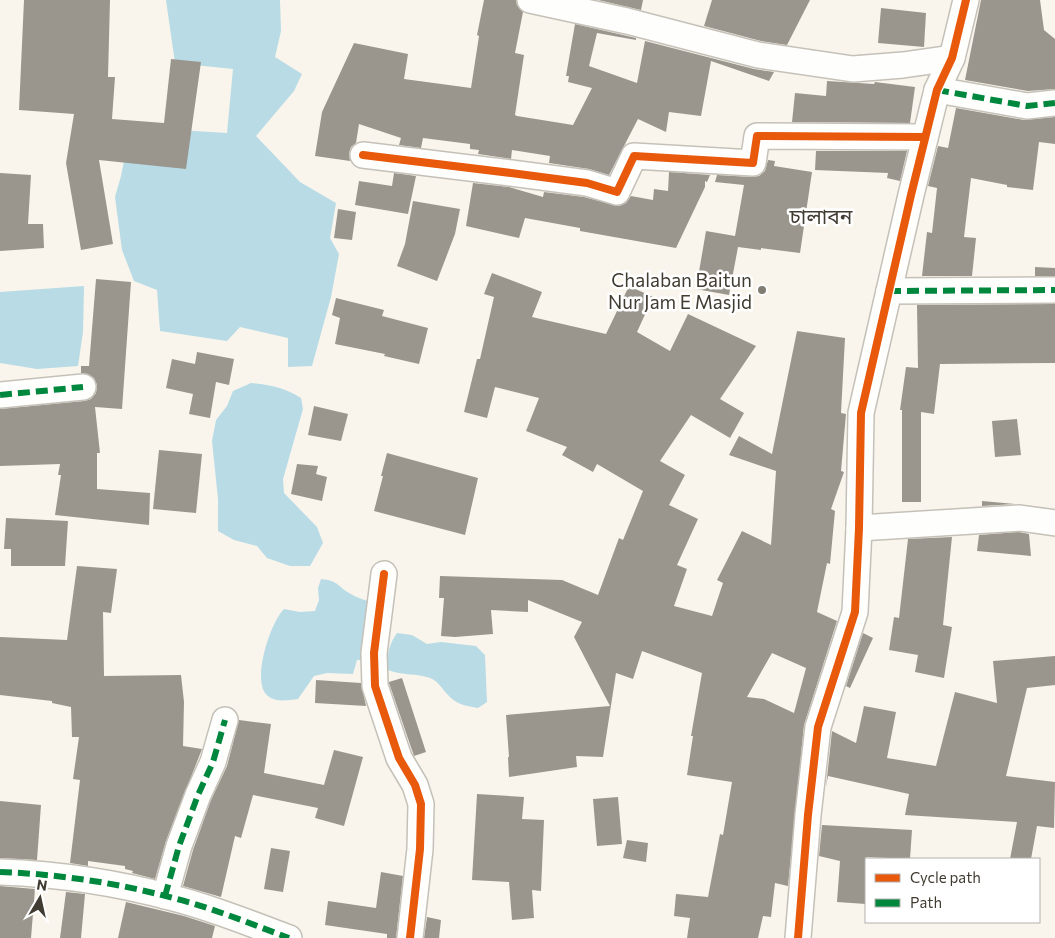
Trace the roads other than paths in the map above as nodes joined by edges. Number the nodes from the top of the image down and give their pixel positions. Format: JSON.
{"nodes":[{"id":1,"x":530,"y":0,"type":"edge"},
{"id":2,"x":966,"y":0,"type":"edge"},
{"id":3,"x":630,"y":10,"type":"edge"},
{"id":4,"x":952,"y":58,"type":"junction"},
{"id":5,"x":937,"y":90,"type":"junction"},
{"id":6,"x":1055,"y":103,"type":"edge"},
{"id":7,"x":925,"y":137,"type":"junction"},
{"id":8,"x":363,"y":155,"type":"dead end"},
{"id":9,"x":1055,"y":290,"type":"edge"},
{"id":10,"x":889,"y":291,"type":"junction"},
{"id":11,"x":83,"y":387,"type":"dead end"},
{"id":12,"x":0,"y":395,"type":"edge"},
{"id":13,"x":1055,"y":523,"type":"edge"},
{"id":14,"x":859,"y":528,"type":"junction"},
{"id":15,"x":384,"y":574,"type":"dead end"},
{"id":16,"x":225,"y":720,"type":"dead end"},
{"id":17,"x":0,"y":872,"type":"edge"},
{"id":18,"x":164,"y":896,"type":"junction"},
{"id":19,"x":289,"y":938,"type":"edge"},
{"id":20,"x":410,"y":938,"type":"edge"},
{"id":21,"x":798,"y":938,"type":"edge"}],
"edges":[{"from":1,"to":3,"type":"street"},
{"from":2,"to":4,"type":"street"},
{"from":3,"to":4,"type":"street"},
{"from":4,"to":5,"type":"street"},
{"from":5,"to":6,"type":"street"},
{"from":5,"to":7,"type":"street"},
{"from":7,"to":8,"type":"street"},
{"from":7,"to":10,"type":"street"},
{"from":9,"to":10,"type":"street"},
{"from":10,"to":14,"type":"street"},
{"from":11,"to":12,"type":"street"},
{"from":13,"to":14,"type":"street"},
{"from":14,"to":21,"type":"street"},
{"from":15,"to":20,"type":"street"},
{"from":16,"to":18,"type":"street"},
{"from":17,"to":18,"type":"street"},
{"from":18,"to":19,"type":"street"}]}
